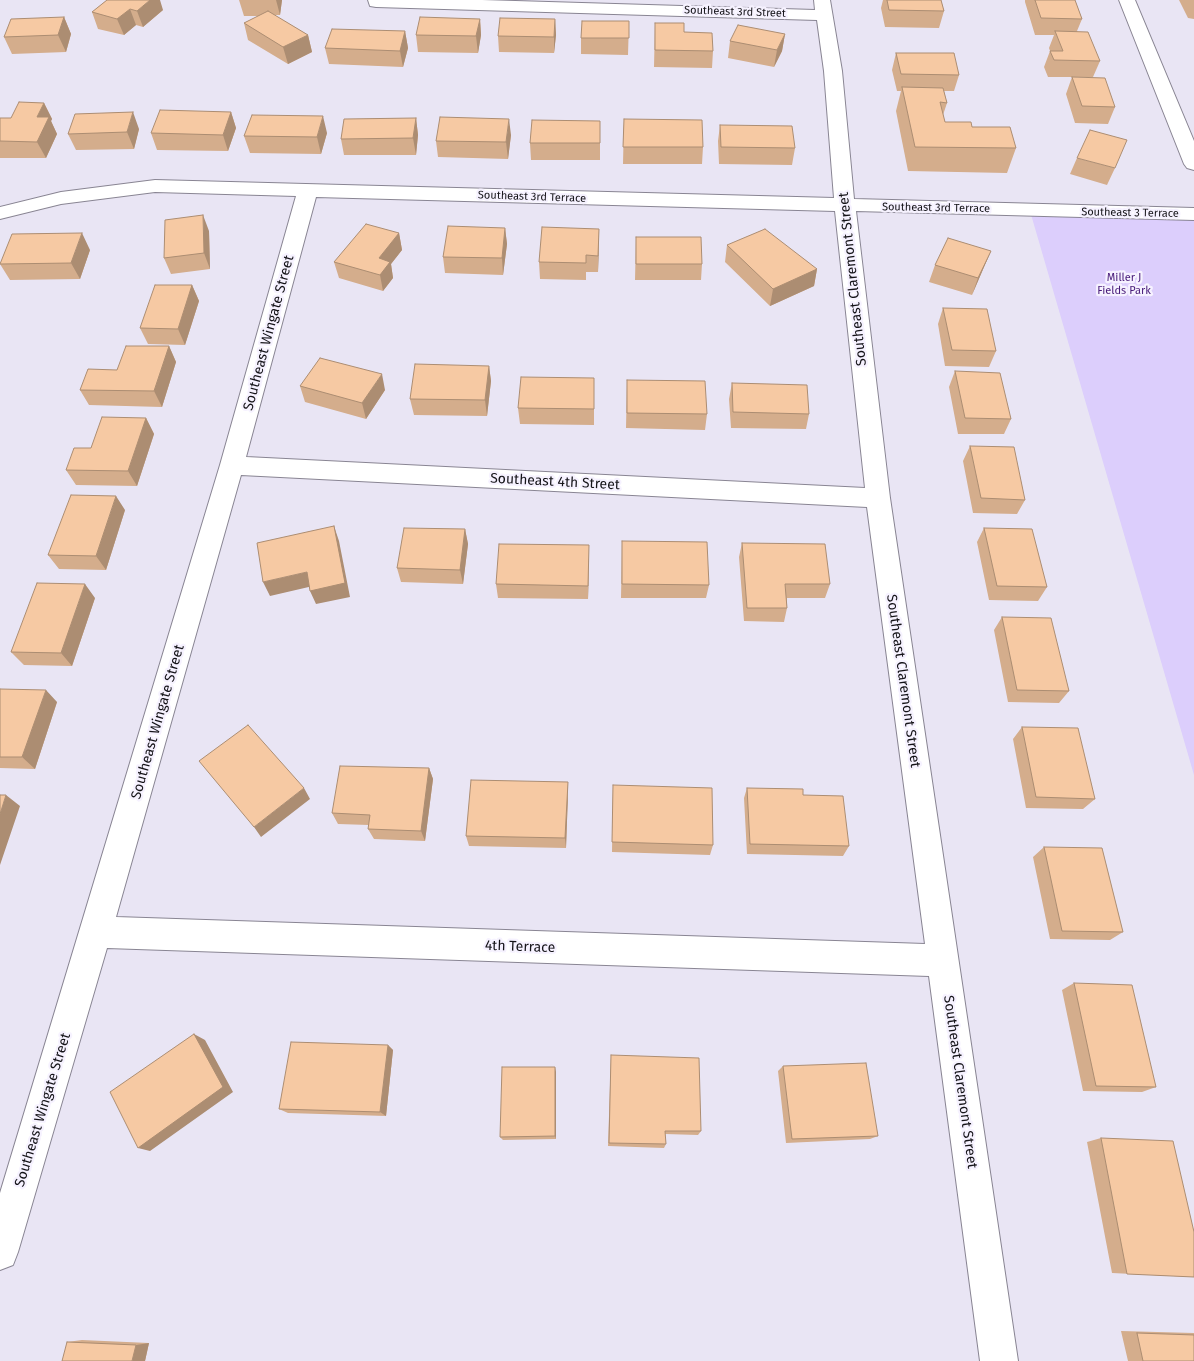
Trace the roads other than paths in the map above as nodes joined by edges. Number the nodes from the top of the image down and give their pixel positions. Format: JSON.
{"nodes":[{"id":1,"x":1127,"y":0,"type":"edge"},
{"id":2,"x":376,"y":1,"type":"edge"},
{"id":3,"x":823,"y":8,"type":"edge"},
{"id":4,"x":1194,"y":164,"type":"edge"},
{"id":5,"x":308,"y":190,"type":"junction"},
{"id":6,"x":845,"y":206,"type":"junction"},
{"id":7,"x":1066,"y":211,"type":"joint"},
{"id":8,"x":0,"y":213,"type":"edge"},
{"id":9,"x":1194,"y":214,"type":"edge"},
{"id":10,"x":232,"y":465,"type":"junction"},
{"id":11,"x":878,"y":498,"type":"junction"},
{"id":12,"x":96,"y":932,"type":"junction"},
{"id":13,"x":943,"y":961,"type":"junction"},
{"id":14,"x":0,"y":1252,"type":"edge"},
{"id":15,"x":999,"y":1361,"type":"edge"}],
"edges":[{"from":1,"to":4,"type":"street"},
{"from":2,"to":3,"type":"street","name":"Southeast 3rd Street"},
{"from":3,"to":6,"type":"street","name":"Southeast Claremont Street"},
{"from":5,"to":6,"type":"street","name":"Southeast 3rd Terrace"},
{"from":5,"to":8,"type":"street","name":"Southeast 3rd Terrace"},
{"from":5,"to":10,"type":"street","name":"Southeast Wingate Street"},
{"from":6,"to":7,"type":"street","name":"Southeast 3rd Terrace"},
{"from":6,"to":11,"type":"street","name":"Southeast Claremont Street"},
{"from":7,"to":9,"type":"street","name":"Southeast 3 Terrace"},
{"from":10,"to":11,"type":"street","name":"Southeast 4th Street"},
{"from":10,"to":12,"type":"street","name":"Southeast Wingate Street"},
{"from":11,"to":13,"type":"street","name":"Southeast Claremont Street"},
{"from":12,"to":13,"type":"street","name":"4th Terrace"},
{"from":12,"to":14,"type":"street","name":"Southeast Wingate Street"},
{"from":13,"to":15,"type":"street","name":"Southeast Claremont Street"}]}
